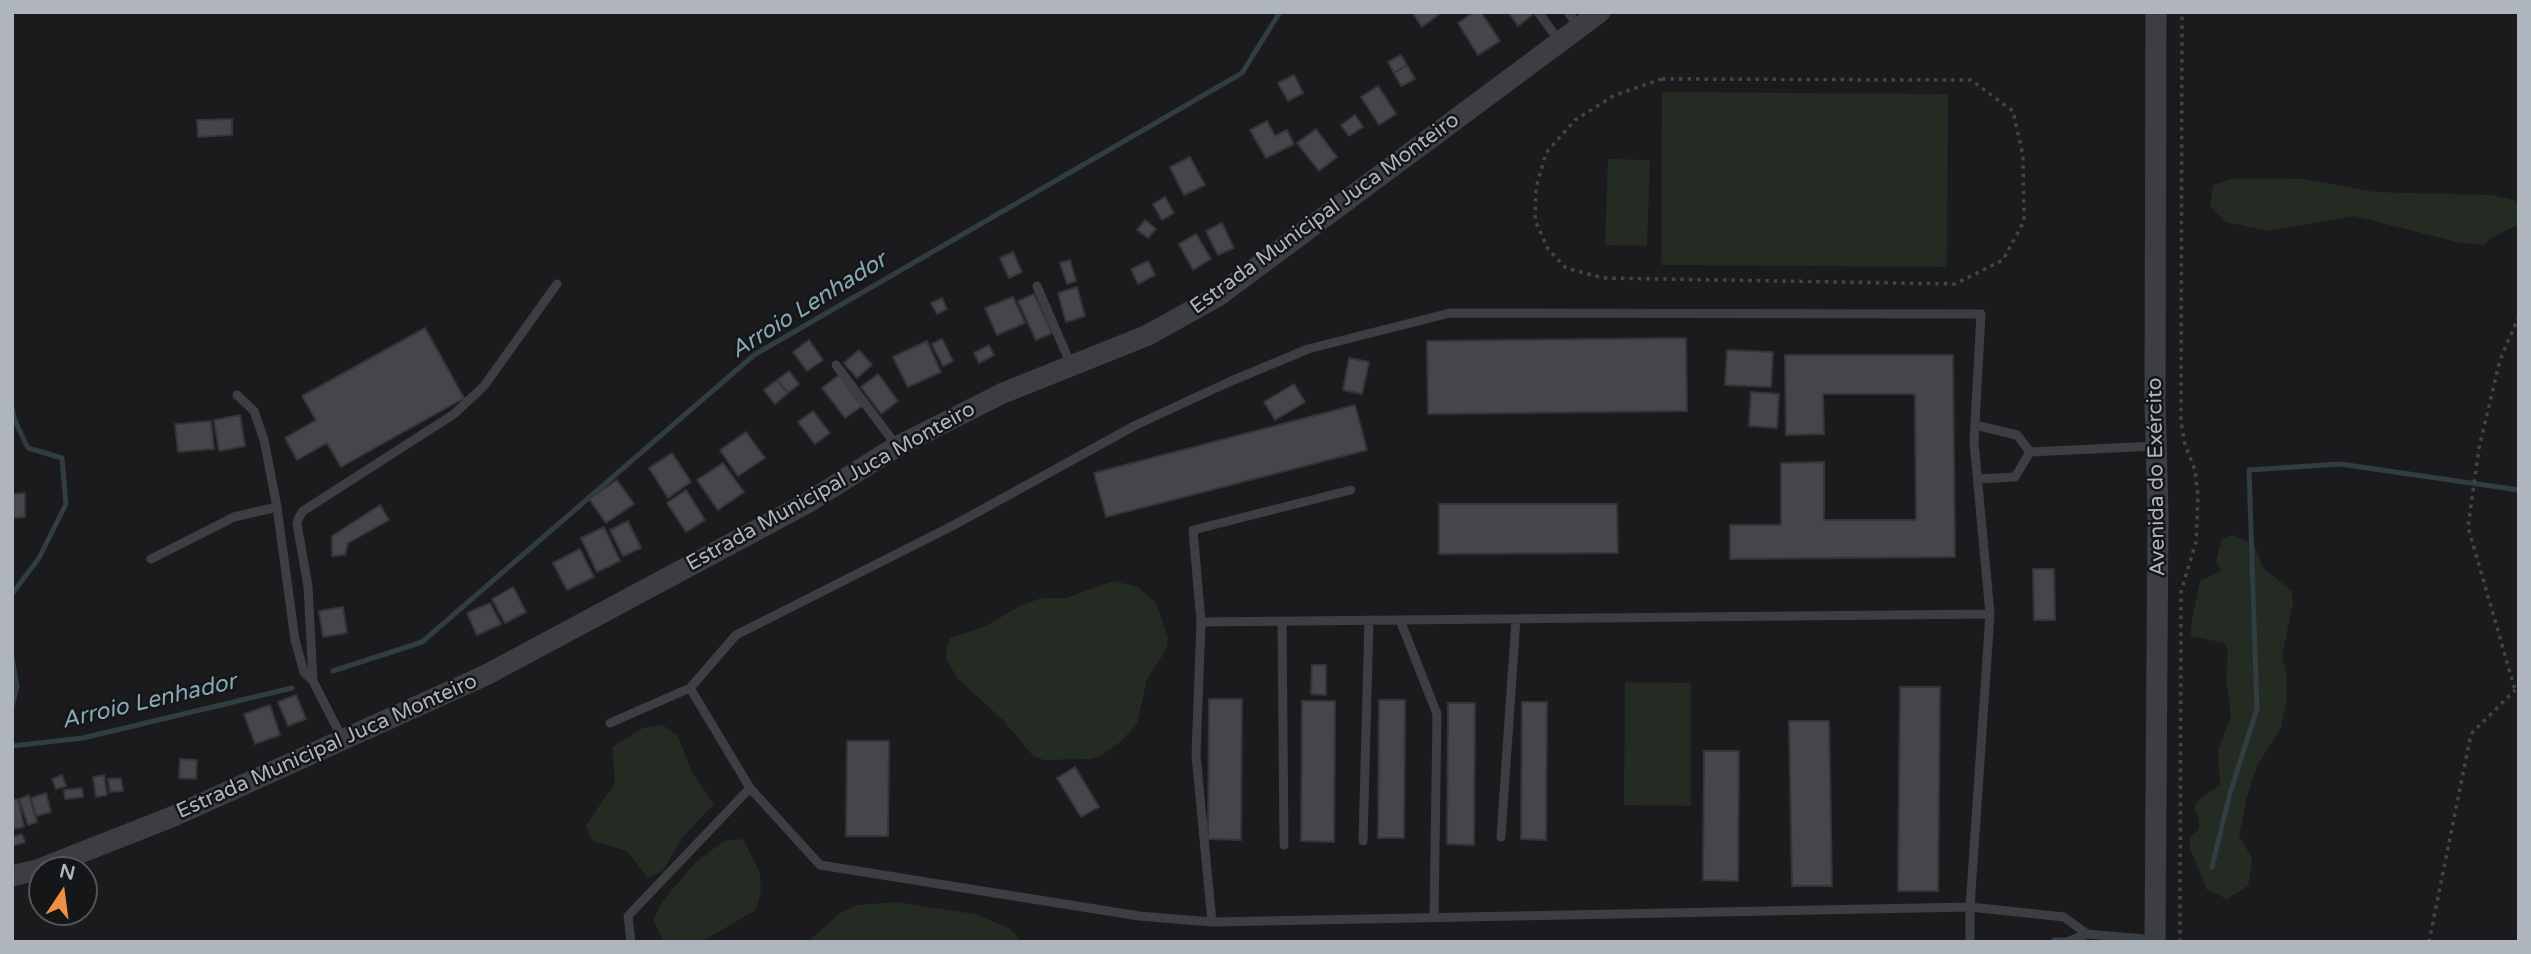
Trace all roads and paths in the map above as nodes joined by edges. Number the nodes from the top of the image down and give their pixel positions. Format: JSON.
{"nodes":[{"id":1,"x":1538,"y":12,"type":"edge"},
{"id":2,"x":1600,"y":12,"type":"edge"},
{"id":3,"x":2156,"y":12,"type":"edge"},
{"id":4,"x":2182,"y":12,"type":"edge"},
{"id":5,"x":1573,"y":20,"type":"edge"},
{"id":6,"x":1561,"y":43,"type":"junction"},
{"id":7,"x":1971,"y":80,"type":"joint"},
{"id":8,"x":557,"y":284,"type":"dead end"},
{"id":9,"x":1037,"y":286,"type":"dead end"},
{"id":10,"x":2519,"y":316,"type":"edge"},
{"id":11,"x":836,"y":365,"type":"dead end"},
{"id":12,"x":1071,"y":365,"type":"junction"},
{"id":13,"x":237,"y":395,"type":"dead end"},
{"id":14,"x":1975,"y":425,"type":"junction"},
{"id":15,"x":2156,"y":446,"type":"junction"},
{"id":16,"x":897,"y":447,"type":"junction"},
{"id":17,"x":2030,"y":452,"type":"junction"},
{"id":18,"x":1978,"y":479,"type":"junction"},
{"id":19,"x":1351,"y":490,"type":"dead end"},
{"id":20,"x":277,"y":507,"type":"junction"},
{"id":21,"x":151,"y":559,"type":"dead end"},
{"id":22,"x":1990,"y":614,"type":"junction"},
{"id":23,"x":1516,"y":619,"type":"junction"},
{"id":24,"x":1369,"y":620,"type":"junction"},
{"id":25,"x":1400,"y":620,"type":"junction"},
{"id":26,"x":1282,"y":621,"type":"junction"},
{"id":27,"x":1201,"y":622,"type":"junction"},
{"id":28,"x":313,"y":681,"type":"junction"},
{"id":29,"x":690,"y":688,"type":"junction"},
{"id":30,"x":2517,"y":692,"type":"edge"},
{"id":31,"x":610,"y":723,"type":"dead end"},
{"id":32,"x":343,"y":741,"type":"junction"},
{"id":33,"x":751,"y":788,"type":"junction"},
{"id":34,"x":1501,"y":837,"type":"dead end"},
{"id":35,"x":1363,"y":841,"type":"dead end"},
{"id":36,"x":1284,"y":845,"type":"dead end"},
{"id":37,"x":12,"y":876,"type":"edge"},
{"id":38,"x":1970,"y":907,"type":"junction"},
{"id":39,"x":1434,"y":918,"type":"junction"},
{"id":40,"x":1212,"y":922,"type":"junction"},
{"id":41,"x":2087,"y":938,"type":"edge"},
{"id":42,"x":2155,"y":941,"type":"edge"},
{"id":43,"x":631,"y":942,"type":"edge"},
{"id":44,"x":1970,"y":942,"type":"edge"},
{"id":45,"x":2055,"y":942,"type":"edge"},
{"id":46,"x":2180,"y":942,"type":"edge"},
{"id":47,"x":2429,"y":942,"type":"edge"}],
"edges":[{"from":1,"to":6,"type":"lane"},
{"from":2,"to":5,"type":"street","name":"Estrada Municipal Juca Monteiro"},
{"from":3,"to":15,"type":"street","name":"Avenida do Exército"},
{"from":4,"to":46,"type":"path"},
{"from":5,"to":6,"type":"street","name":"Estrada Municipal Juca Monteiro"},
{"from":6,"to":12,"type":"street","name":"Estrada Municipal Juca Monteiro"},
{"from":7,"to":7,"type":"path"},
{"from":8,"to":28,"type":"lane"},
{"from":9,"to":12,"type":"lane"},
{"from":10,"to":30,"type":"path"},
{"from":11,"to":16,"type":"lane"},
{"from":12,"to":16,"type":"street","name":"Estrada Municipal Juca Monteiro"},
{"from":13,"to":20,"type":"lane"},
{"from":14,"to":17,"type":"lane"},
{"from":14,"to":18,"type":"lane"},
{"from":14,"to":29,"type":"lane"},
{"from":15,"to":17,"type":"lane"},
{"from":15,"to":42,"type":"street","name":"Avenida do Exército"},
{"from":16,"to":32,"type":"street","name":"Estrada Municipal Juca Monteiro"},
{"from":17,"to":18,"type":"lane"},
{"from":18,"to":22,"type":"lane"},
{"from":19,"to":27,"type":"lane"},
{"from":20,"to":21,"type":"lane"},
{"from":20,"to":28,"type":"lane"},
{"from":22,"to":23,"type":"lane"},
{"from":22,"to":38,"type":"lane"},
{"from":23,"to":25,"type":"lane"},
{"from":23,"to":34,"type":"lane"},
{"from":24,"to":25,"type":"lane"},
{"from":24,"to":26,"type":"lane"},
{"from":24,"to":35,"type":"lane"},
{"from":25,"to":39,"type":"lane"},
{"from":26,"to":27,"type":"lane"},
{"from":26,"to":36,"type":"lane"},
{"from":27,"to":40,"type":"lane"},
{"from":28,"to":32,"type":"lane"},
{"from":29,"to":31,"type":"lane"},
{"from":29,"to":33,"type":"lane"},
{"from":30,"to":47,"type":"path"},
{"from":32,"to":37,"type":"street","name":"Estrada Municipal Juca Monteiro"},
{"from":33,"to":40,"type":"lane"},
{"from":33,"to":43,"type":"lane"},
{"from":38,"to":39,"type":"lane"},
{"from":38,"to":41,"type":"lane"},
{"from":38,"to":44,"type":"lane"},
{"from":39,"to":40,"type":"lane"},
{"from":41,"to":42,"type":"lane"},
{"from":41,"to":45,"type":"lane"}]}
